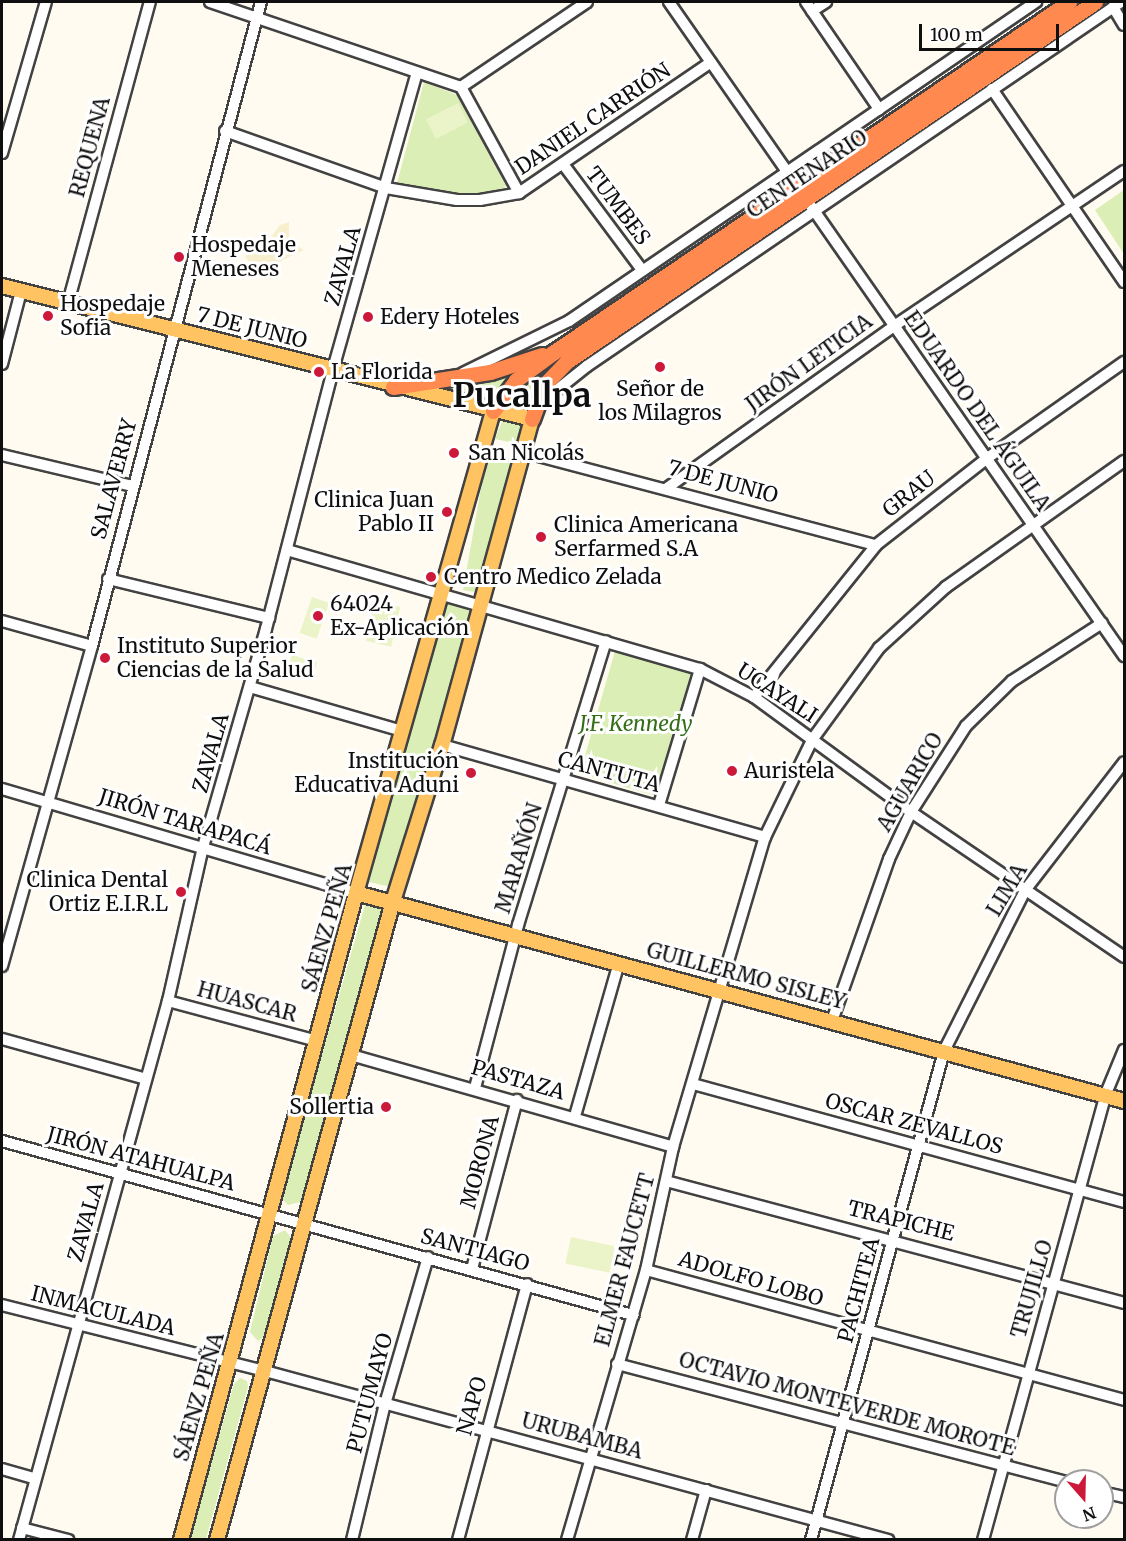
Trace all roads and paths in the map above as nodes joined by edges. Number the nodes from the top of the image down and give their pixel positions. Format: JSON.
{"nodes":[{"id":1,"x":46,"y":2,"type":"edge"},
{"id":2,"x":150,"y":2,"type":"edge"},
{"id":3,"x":210,"y":2,"type":"edge"},
{"id":4,"x":261,"y":2,"type":"edge"},
{"id":5,"x":587,"y":2,"type":"edge"},
{"id":6,"x":669,"y":2,"type":"edge"},
{"id":7,"x":826,"y":2,"type":"edge"},
{"id":8,"x":1036,"y":2,"type":"edge"},
{"id":9,"x":1069,"y":2,"type":"edge"},
{"id":10,"x":1095,"y":2,"type":"edge"},
{"id":11,"x":1117,"y":4,"type":"edge"},
{"id":12,"x":809,"y":6,"type":"edge"},
{"id":13,"x":257,"y":15,"type":"junction"},
{"id":14,"x":1125,"y":25,"type":"edge"},
{"id":15,"x":711,"y":62,"type":"junction"},
{"id":16,"x":417,"y":73,"type":"junction"},
{"id":17,"x":461,"y":87,"type":"junction"},
{"id":18,"x":992,"y":89,"type":"junction"},
{"id":19,"x":879,"y":109,"type":"junction"},
{"id":20,"x":225,"y":131,"type":"junction"},
{"id":21,"x":2,"y":153,"type":"edge"},
{"id":22,"x":563,"y":164,"type":"junction"},
{"id":23,"x":1125,"y":171,"type":"edge"},
{"id":24,"x":787,"y":172,"type":"junction"},
{"id":25,"x":386,"y":189,"type":"junction"},
{"id":26,"x":519,"y":193,"type":"junction"},
{"id":27,"x":806,"y":200,"type":"junction"},
{"id":28,"x":1075,"y":205,"type":"junction"},
{"id":29,"x":642,"y":270,"type":"junction"},
{"id":30,"x":1125,"y":282,"type":"edge"},
{"id":31,"x":2,"y":286,"type":"edge"},
{"id":32,"x":21,"y":291,"type":"junction"},
{"id":33,"x":68,"y":303,"type":"junction"},
{"id":34,"x":894,"y":326,"type":"junction"},
{"id":35,"x":175,"y":331,"type":"junction"},
{"id":36,"x":554,"y":352,"type":"junction"},
{"id":37,"x":1125,"y":362,"type":"edge"},
{"id":38,"x":2,"y":364,"type":"edge"},
{"id":39,"x":333,"y":369,"type":"junction"},
{"id":40,"x":452,"y":378,"type":"junction"},
{"id":41,"x":393,"y":387,"type":"junction"},
{"id":42,"x":494,"y":411,"type":"junction"},
{"id":43,"x":535,"y":413,"type":"junction"},
{"id":44,"x":523,"y":452,"type":"junction"},
{"id":45,"x":2,"y":455,"type":"edge"},
{"id":46,"x":986,"y":459,"type":"junction"},
{"id":47,"x":1124,"y":462,"type":"edge"},
{"id":48,"x":132,"y":486,"type":"junction"},
{"id":49,"x":667,"y":488,"type":"junction"},
{"id":50,"x":1031,"y":524,"type":"junction"},
{"id":51,"x":876,"y":545,"type":"junction"},
{"id":52,"x":287,"y":550,"type":"junction"},
{"id":53,"x":108,"y":579,"type":"junction"},
{"id":54,"x":440,"y":593,"type":"junction"},
{"id":55,"x":480,"y":606,"type":"junction"},
{"id":56,"x":269,"y":618,"type":"junction"},
{"id":57,"x":2,"y":621,"type":"edge"},
{"id":58,"x":1102,"y":623,"type":"junction"},
{"id":59,"x":606,"y":641,"type":"junction"},
{"id":60,"x":92,"y":646,"type":"junction"},
{"id":61,"x":1125,"y":656,"type":"edge"},
{"id":62,"x":700,"y":669,"type":"junction"},
{"id":63,"x":250,"y":687,"type":"junction"},
{"id":64,"x":754,"y":697,"type":"junction"},
{"id":65,"x":402,"y":731,"type":"junction"},
{"id":66,"x":812,"y":740,"type":"junction"},
{"id":67,"x":442,"y":745,"type":"junction"},
{"id":68,"x":1125,"y":762,"type":"edge"},
{"id":69,"x":564,"y":780,"type":"junction"},
{"id":70,"x":2,"y":789,"type":"edge"},
{"id":71,"x":49,"y":802,"type":"junction"},
{"id":72,"x":659,"y":805,"type":"junction"},
{"id":73,"x":911,"y":812,"type":"junction"},
{"id":74,"x":765,"y":837,"type":"junction"},
{"id":75,"x":203,"y":847,"type":"junction"},
{"id":76,"x":1026,"y":889,"type":"junction"},
{"id":77,"x":356,"y":893,"type":"junction"},
{"id":78,"x":392,"y":905,"type":"junction"},
{"id":79,"x":516,"y":934,"type":"junction"},
{"id":80,"x":1125,"y":957,"type":"edge"},
{"id":81,"x":619,"y":963,"type":"junction"},
{"id":82,"x":2,"y":966,"type":"edge"},
{"id":83,"x":720,"y":990,"type":"junction"},
{"id":84,"x":168,"y":1002,"type":"junction"},
{"id":85,"x":832,"y":1021,"type":"junction"},
{"id":86,"x":2,"y":1039,"type":"edge"},
{"id":87,"x":317,"y":1041,"type":"junction"},
{"id":88,"x":1125,"y":1050,"type":"edge"},
{"id":89,"x":944,"y":1051,"type":"junction"},
{"id":90,"x":351,"y":1055,"type":"junction"},
{"id":91,"x":146,"y":1079,"type":"junction"},
{"id":92,"x":693,"y":1084,"type":"junction"},
{"id":93,"x":475,"y":1088,"type":"junction"},
{"id":94,"x":1105,"y":1096,"type":"junction"},
{"id":95,"x":517,"y":1100,"type":"junction"},
{"id":96,"x":1125,"y":1101,"type":"edge"},
{"id":97,"x":575,"y":1116,"type":"junction"},
{"id":98,"x":2,"y":1141,"type":"edge"},
{"id":99,"x":920,"y":1146,"type":"junction"},
{"id":100,"x":673,"y":1147,"type":"junction"},
{"id":101,"x":120,"y":1176,"type":"junction"},
{"id":102,"x":666,"y":1181,"type":"junction"},
{"id":103,"x":1082,"y":1191,"type":"junction"},
{"id":104,"x":1125,"y":1202,"type":"edge"},
{"id":105,"x":272,"y":1215,"type":"junction"},
{"id":106,"x":306,"y":1222,"type":"junction"},
{"id":107,"x":893,"y":1239,"type":"junction"},
{"id":108,"x":428,"y":1257,"type":"junction"},
{"id":109,"x":472,"y":1269,"type":"junction"},
{"id":110,"x":646,"y":1270,"type":"junction"},
{"id":111,"x":1052,"y":1283,"type":"junction"},
{"id":112,"x":527,"y":1284,"type":"junction"},
{"id":113,"x":1125,"y":1303,"type":"edge"},
{"id":114,"x":2,"y":1305,"type":"edge"},
{"id":115,"x":633,"y":1315,"type":"junction"},
{"id":116,"x":76,"y":1326,"type":"junction"},
{"id":117,"x":868,"y":1332,"type":"junction"},
{"id":118,"x":230,"y":1362,"type":"junction"},
{"id":119,"x":617,"y":1364,"type":"junction"},
{"id":120,"x":265,"y":1371,"type":"junction"},
{"id":121,"x":1030,"y":1373,"type":"junction"},
{"id":122,"x":1125,"y":1400,"type":"edge"},
{"id":123,"x":385,"y":1404,"type":"junction"},
{"id":124,"x":843,"y":1424,"type":"junction"},
{"id":125,"x":485,"y":1430,"type":"junction"},
{"id":126,"x":588,"y":1458,"type":"junction"},
{"id":127,"x":1004,"y":1466,"type":"junction"},
{"id":128,"x":2,"y":1469,"type":"edge"},
{"id":129,"x":34,"y":1478,"type":"junction"},
{"id":130,"x":1054,"y":1479,"type":"edge"},
{"id":131,"x":706,"y":1490,"type":"junction"},
{"id":132,"x":816,"y":1520,"type":"junction"},
{"id":133,"x":22,"y":1528,"type":"junction"},
{"id":134,"x":19,"y":1539,"type":"edge"},
{"id":135,"x":68,"y":1539,"type":"edge"},
{"id":136,"x":181,"y":1539,"type":"edge"},
{"id":137,"x":217,"y":1539,"type":"edge"},
{"id":138,"x":352,"y":1539,"type":"edge"},
{"id":139,"x":458,"y":1539,"type":"edge"},
{"id":140,"x":567,"y":1539,"type":"edge"},
{"id":141,"x":692,"y":1539,"type":"edge"},
{"id":142,"x":811,"y":1539,"type":"edge"},
{"id":143,"x":888,"y":1539,"type":"edge"},
{"id":144,"x":983,"y":1539,"type":"edge"}],
"edges":[{"from":1,"to":21,"type":"street"},
{"from":2,"to":33,"type":"street","name":"REQUENA"},
{"from":3,"to":13,"type":"street"},
{"from":4,"to":13,"type":"street","name":"SALAVERRY"},
{"from":5,"to":17,"type":"street"},
{"from":6,"to":15,"type":"street","name":"EDUARDO DEL ÁGUILA"},
{"from":7,"to":12,"type":"street"},
{"from":8,"to":19,"type":"street"},
{"from":9,"to":27,"type":"highway","name":"CENTENARIO"},
{"from":10,"to":27,"type":"highway","name":"CENTENARIO"},
{"from":11,"to":14,"type":"street"},
{"from":11,"to":18,"type":"street"},
{"from":12,"to":19,"type":"street"},
{"from":13,"to":16,"type":"street"},
{"from":13,"to":20,"type":"street","name":"SALAVERRY"},
{"from":15,"to":22,"type":"street","name":"DANIEL CARRIÓN"},
{"from":15,"to":24,"type":"street","name":"EDUARDO DEL ÁGUILA"},
{"from":16,"to":17,"type":"street"},
{"from":16,"to":25,"type":"street","name":"ZAVALA"},
{"from":17,"to":26,"type":"street"},
{"from":18,"to":27,"type":"street"},
{"from":18,"to":28,"type":"street"},
{"from":19,"to":24,"type":"street"},
{"from":20,"to":25,"type":"street","name":"DANIEL CARRIÓN"},
{"from":20,"to":35,"type":"street","name":"SALAVERRY"},
{"from":22,"to":26,"type":"street","name":"DANIEL CARRIÓN"},
{"from":22,"to":29,"type":"street","name":"TUMBES"},
{"from":23,"to":28,"type":"street","name":"JIRÓN LETICIA"},
{"from":24,"to":27,"type":"street","name":"EDUARDO DEL ÁGUILA"},
{"from":24,"to":29,"type":"street"},
{"from":25,"to":26,"type":"street","name":"DANIEL CARRIÓN"},
{"from":25,"to":39,"type":"street","name":"ZAVALA"},
{"from":27,"to":34,"type":"street","name":"EDUARDO DEL ÁGUILA"},
{"from":27,"to":36,"type":"highway","name":"CENTENARIO"},
{"from":27,"to":43,"type":"street"},
{"from":27,"to":43,"type":"highway","name":"CENTENARIO"},
{"from":28,"to":30,"type":"street"},
{"from":28,"to":34,"type":"street","name":"JIRÓN LETICIA"},
{"from":29,"to":40,"type":"street"},
{"from":31,"to":32,"type":"main road","name":"7 DE JUNIO"},
{"from":32,"to":33,"type":"main road","name":"7 DE JUNIO"},
{"from":32,"to":38,"type":"street"},
{"from":33,"to":35,"type":"main road","name":"7 DE JUNIO"},
{"from":34,"to":46,"type":"street","name":"EDUARDO DEL ÁGUILA"},
{"from":34,"to":49,"type":"street","name":"JIRÓN LETICIA"},
{"from":35,"to":39,"type":"main road","name":"7 DE JUNIO"},
{"from":35,"to":48,"type":"street","name":"SALAVERRY"},
{"from":36,"to":40,"type":"highway"},
{"from":36,"to":42,"type":"highway","name":"SÁENZ PEÑA"},
{"from":37,"to":46,"type":"street","name":"GRAU"},
{"from":39,"to":41,"type":"main road","name":"7 DE JUNIO"},
{"from":39,"to":52,"type":"street","name":"ZAVALA"},
{"from":40,"to":41,"type":"highway"},
{"from":41,"to":42,"type":"main road","name":"7 DE JUNIO"},
{"from":42,"to":43,"type":"main road","name":"7 DE JUNIO"},
{"from":42,"to":54,"type":"main road","name":"SÁENZ PEÑA"},
{"from":43,"to":44,"type":"main road"},
{"from":44,"to":49,"type":"street","name":"7 DE JUNIO"},
{"from":44,"to":55,"type":"main road"},
{"from":45,"to":48,"type":"street"},
{"from":46,"to":50,"type":"street","name":"EDUARDO DEL ÁGUILA"},
{"from":46,"to":51,"type":"street","name":"GRAU"},
{"from":47,"to":50,"type":"street","name":"ELMER FAUCETT"},
{"from":48,"to":53,"type":"street","name":"SALAVERRY"},
{"from":49,"to":51,"type":"street","name":"7 DE JUNIO"},
{"from":50,"to":58,"type":"street","name":"EDUARDO DEL ÁGUILA"},
{"from":50,"to":66,"type":"street","name":"ELMER FAUCETT"},
{"from":51,"to":64,"type":"street","name":"GRAU"},
{"from":52,"to":54,"type":"street","name":"UCAYALI"},
{"from":52,"to":56,"type":"street","name":"ZAVALA"},
{"from":53,"to":56,"type":"street"},
{"from":53,"to":60,"type":"street","name":"SALAVERRY"},
{"from":54,"to":55,"type":"street","name":"UCAYALI"},
{"from":54,"to":65,"type":"main road","name":"SÁENZ PEÑA"},
{"from":55,"to":59,"type":"street","name":"UCAYALI"},
{"from":55,"to":67,"type":"main road"},
{"from":56,"to":63,"type":"street","name":"ZAVALA"},
{"from":57,"to":60,"type":"street"},
{"from":58,"to":61,"type":"street","name":"EDUARDO DEL ÁGUILA"},
{"from":58,"to":73,"type":"street","name":"AGUARICO"},
{"from":59,"to":62,"type":"street","name":"UCAYALI"},
{"from":59,"to":69,"type":"street","name":"MARAÑÓN"},
{"from":60,"to":71,"type":"street","name":"SALAVERRY"},
{"from":62,"to":64,"type":"street","name":"UCAYALI"},
{"from":62,"to":72,"type":"street"},
{"from":63,"to":65,"type":"street"},
{"from":63,"to":75,"type":"street","name":"ZAVALA"},
{"from":64,"to":66,"type":"street","name":"UCAYALI"},
{"from":65,"to":77,"type":"main road","name":"SÁENZ PEÑA"},
{"from":66,"to":73,"type":"street","name":"UCAYALI"},
{"from":66,"to":74,"type":"street","name":"ELMER FAUCETT"},
{"from":67,"to":69,"type":"street","name":"CANTUTA"},
{"from":67,"to":78,"type":"main road"},
{"from":68,"to":76,"type":"street","name":"LIMA"},
{"from":69,"to":72,"type":"street","name":"CANTUTA"},
{"from":69,"to":79,"type":"street","name":"MARAÑÓN"},
{"from":70,"to":71,"type":"street","name":"JIRÓN TARAPACÁ"},
{"from":71,"to":75,"type":"street","name":"JIRÓN TARAPACÁ"},
{"from":71,"to":82,"type":"street","name":"SALAVERRY"},
{"from":72,"to":74,"type":"street","name":"CANTUTA"},
{"from":73,"to":76,"type":"street","name":"UCAYALI"},
{"from":73,"to":85,"type":"street","name":"AGUARICO"},
{"from":74,"to":83,"type":"street","name":"ELMER FAUCETT"},
{"from":75,"to":77,"type":"street","name":"JIRÓN TARAPACÁ"},
{"from":75,"to":84,"type":"street","name":"ZAVALA"},
{"from":76,"to":80,"type":"street","name":"UCAYALI"},
{"from":76,"to":89,"type":"street","name":"LIMA"},
{"from":77,"to":78,"type":"main road","name":"GUILLERMO SISLEY"},
{"from":77,"to":87,"type":"main road","name":"SÁENZ PEÑA"},
{"from":78,"to":79,"type":"main road","name":"GUILLERMO SISLEY"},
{"from":78,"to":90,"type":"main road"},
{"from":79,"to":81,"type":"main road","name":"GUILLERMO SISLEY"},
{"from":79,"to":93,"type":"street","name":"MARAÑÓN"},
{"from":81,"to":83,"type":"main road","name":"GUILLERMO SISLEY"},
{"from":81,"to":97,"type":"street"},
{"from":83,"to":85,"type":"main road","name":"GUILLERMO SISLEY"},
{"from":83,"to":92,"type":"street","name":"ELMER FAUCETT"},
{"from":84,"to":87,"type":"street","name":"HUASCAR"},
{"from":84,"to":91,"type":"street","name":"ZAVALA"},
{"from":85,"to":89,"type":"main road","name":"GUILLERMO SISLEY"},
{"from":86,"to":91,"type":"street"},
{"from":87,"to":105,"type":"main road","name":"SÁENZ PEÑA"},
{"from":88,"to":94,"type":"street","name":"TRUJILLO"},
{"from":89,"to":94,"type":"main road","name":"GUILLERMO SISLEY"},
{"from":89,"to":99,"type":"street","name":"PACHITEA"},
{"from":90,"to":93,"type":"street","name":"PASTAZA"},
{"from":90,"to":106,"type":"main road"},
{"from":91,"to":101,"type":"street","name":"ZAVALA"},
{"from":92,"to":99,"type":"street","name":"OSCAR ZEVALLOS"},
{"from":92,"to":100,"type":"street","name":"ELMER FAUCETT"},
{"from":93,"to":95,"type":"street","name":"PASTAZA"},
{"from":94,"to":96,"type":"main road","name":"GUILLERMO SISLEY"},
{"from":94,"to":103,"type":"street","name":"TRUJILLO"},
{"from":95,"to":97,"type":"street","name":"PASTAZA"},
{"from":95,"to":109,"type":"street","name":"MORONA"},
{"from":97,"to":100,"type":"street","name":"PASTAZA"},
{"from":98,"to":101,"type":"street","name":"JIRÓN ATAHUALPA"},
{"from":99,"to":103,"type":"street","name":"OSCAR ZEVALLOS"},
{"from":99,"to":107,"type":"street","name":"PACHITEA"},
{"from":100,"to":102,"type":"street","name":"ELMER FAUCETT"},
{"from":101,"to":105,"type":"street","name":"JIRÓN ATAHUALPA"},
{"from":101,"to":116,"type":"street","name":"ZAVALA"},
{"from":102,"to":107,"type":"street","name":"TRAPICHE"},
{"from":102,"to":110,"type":"street","name":"ELMER FAUCETT"},
{"from":103,"to":104,"type":"street","name":"OSCAR ZEVALLOS"},
{"from":103,"to":111,"type":"street","name":"TRUJILLO"},
{"from":105,"to":106,"type":"street","name":"JIRÓN ATAHUALPA"},
{"from":105,"to":118,"type":"main road","name":"SÁENZ PEÑA"},
{"from":106,"to":108,"type":"street","name":"SANTIAGO"},
{"from":106,"to":120,"type":"main road"},
{"from":107,"to":111,"type":"street","name":"TRAPICHE"},
{"from":107,"to":117,"type":"street","name":"PACHITEA"},
{"from":108,"to":109,"type":"street","name":"SANTIAGO"},
{"from":108,"to":123,"type":"street","name":"PUTUMAYO"},
{"from":109,"to":112,"type":"street","name":"SANTIAGO"},
{"from":110,"to":115,"type":"street","name":"ELMER FAUCETT"},
{"from":110,"to":117,"type":"street","name":"ADOLFO LOBO"},
{"from":111,"to":113,"type":"street","name":"TRAPICHE"},
{"from":111,"to":121,"type":"street","name":"TRUJILLO"},
{"from":112,"to":115,"type":"street","name":"SANTIAGO"},
{"from":112,"to":125,"type":"street","name":"NAPO"},
{"from":114,"to":116,"type":"street","name":"INMACULADA"},
{"from":115,"to":119,"type":"street","name":"ELMER FAUCETT"},
{"from":116,"to":118,"type":"street","name":"INMACULADA"},
{"from":116,"to":129,"type":"street","name":"ZAVALA"},
{"from":117,"to":121,"type":"street","name":"ADOLFO LOBO"},
{"from":117,"to":124,"type":"street","name":"PACHITEA"},
{"from":118,"to":120,"type":"street","name":"INMACULADA"},
{"from":118,"to":136,"type":"main road","name":"SÁENZ PEÑA"},
{"from":119,"to":124,"type":"street","name":"OCTAVIO MONTEVERDE MOROTE"},
{"from":119,"to":126,"type":"street","name":"ELMER FAUCETT"},
{"from":120,"to":123,"type":"street","name":"URUBAMBA"},
{"from":120,"to":137,"type":"main road"},
{"from":121,"to":122,"type":"street","name":"ADOLFO LOBO"},
{"from":121,"to":127,"type":"street","name":"TRUJILLO"},
{"from":123,"to":125,"type":"street","name":"URUBAMBA"},
{"from":123,"to":138,"type":"street","name":"PUTUMAYO"},
{"from":124,"to":127,"type":"street","name":"OCTAVIO MONTEVERDE MOROTE"},
{"from":124,"to":132,"type":"street","name":"PACHITEA"},
{"from":125,"to":126,"type":"street","name":"URUBAMBA"},
{"from":125,"to":139,"type":"street","name":"NAPO"},
{"from":126,"to":131,"type":"street","name":"URUBAMBA"},
{"from":126,"to":140,"type":"street","name":"ELMER FAUCETT"},
{"from":127,"to":130,"type":"street","name":"OCTAVIO MONTEVERDE MOROTE"},
{"from":127,"to":144,"type":"street","name":"TRUJILLO"},
{"from":128,"to":129,"type":"street"},
{"from":129,"to":133,"type":"street","name":"ZAVALA"},
{"from":131,"to":132,"type":"street","name":"URUBAMBA"},
{"from":131,"to":141,"type":"street"},
{"from":132,"to":142,"type":"street","name":"PACHITEA"},
{"from":132,"to":143,"type":"street","name":"URUBAMBA"},
{"from":133,"to":134,"type":"street","name":"ZAVALA"},
{"from":133,"to":135,"type":"street"}]}
